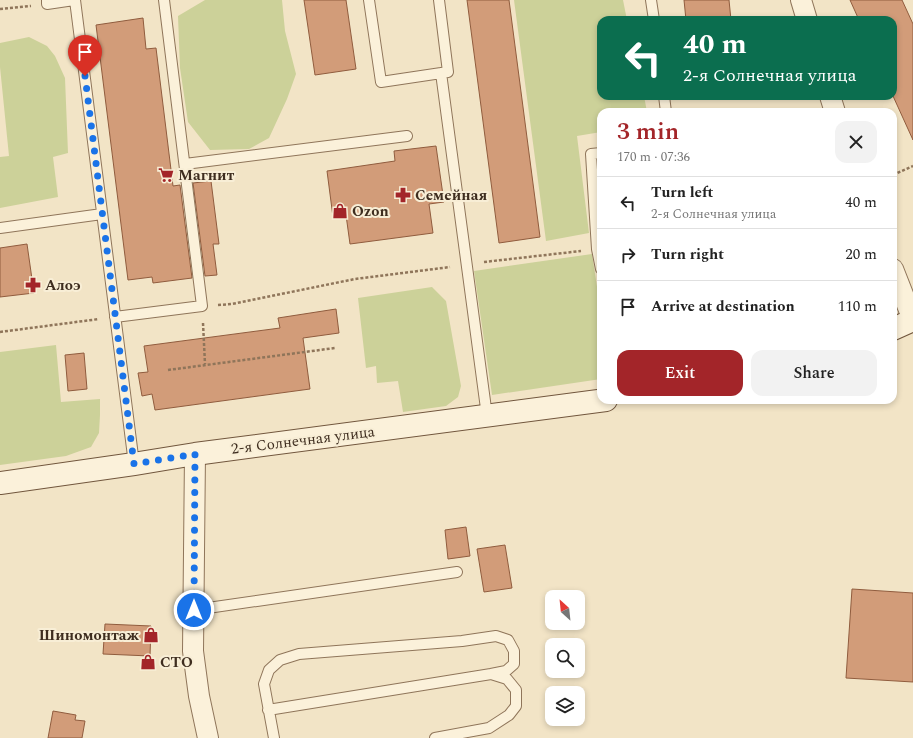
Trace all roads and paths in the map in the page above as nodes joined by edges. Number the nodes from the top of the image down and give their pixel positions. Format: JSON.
{"nodes":[{"id":1,"x":75,"y":0,"type":"edge"},
{"id":2,"x":164,"y":0,"type":"edge"},
{"id":3,"x":369,"y":0,"type":"edge"},
{"id":4,"x":439,"y":0,"type":"edge"},
{"id":5,"x":651,"y":0,"type":"edge"},
{"id":6,"x":801,"y":0,"type":"edge"},
{"id":7,"x":47,"y":2,"type":"edge"},
{"id":8,"x":0,"y":9,"type":"edge"},
{"id":9,"x":653,"y":16,"type":"edge"},
{"id":10,"x":806,"y":16,"type":"edge"},
{"id":11,"x":441,"y":73,"type":"junction"},
{"id":12,"x":407,"y":136,"type":"dead end"},
{"id":13,"x":597,"y":153,"type":"edge"},
{"id":14,"x":184,"y":164,"type":"junction"},
{"id":15,"x":913,"y":166,"type":"edge"},
{"id":16,"x":897,"y":173,"type":"edge"},
{"id":17,"x":102,"y":214,"type":"junction"},
{"id":18,"x":0,"y":228,"type":"edge"},
{"id":19,"x":597,"y":249,"type":"joint"},
{"id":20,"x":466,"y":265,"type":"junction"},
{"id":21,"x":897,"y":279,"type":"edge"},
{"id":22,"x":202,"y":306,"type":"junction"},
{"id":23,"x":115,"y":317,"type":"junction"},
{"id":24,"x":913,"y":320,"type":"edge"},
{"id":25,"x":897,"y":327,"type":"edge"},
{"id":26,"x":0,"y":332,"type":"edge"},
{"id":27,"x":335,"y":348,"type":"dead end"},
{"id":28,"x":205,"y":364,"type":"junction"},
{"id":29,"x":168,"y":370,"type":"dead end"},
{"id":30,"x":597,"y":401,"type":"edge"},
{"id":31,"x":487,"y":416,"type":"junction"},
{"id":32,"x":195,"y":454,"type":"junction"},
{"id":33,"x":134,"y":464,"type":"junction"},
{"id":34,"x":0,"y":483,"type":"edge"},
{"id":35,"x":457,"y":572,"type":"dead end"},
{"id":36,"x":194,"y":610,"type":"junction"},
{"id":37,"x":491,"y":674,"type":"junction"},
{"id":38,"x":268,"y":710,"type":"junction"},
{"id":39,"x":208,"y":738,"type":"edge"},
{"id":40,"x":274,"y":738,"type":"edge"},
{"id":41,"x":435,"y":738,"type":"edge"}],
"edges":[{"from":1,"to":7,"type":"lane"},
{"from":1,"to":17,"type":"lane"},
{"from":2,"to":14,"type":"lane"},
{"from":3,"to":11,"type":"lane"},
{"from":4,"to":11,"type":"lane"},
{"from":5,"to":9,"type":"lane"},
{"from":6,"to":10,"type":"street"},
{"from":7,"to":8,"type":"path"},
{"from":11,"to":20,"type":"lane"},
{"from":12,"to":14,"type":"lane"},
{"from":13,"to":19,"type":"lane"},
{"from":14,"to":22,"type":"lane"},
{"from":15,"to":16,"type":"path"},
{"from":17,"to":18,"type":"lane"},
{"from":17,"to":23,"type":"lane"},
{"from":19,"to":20,"type":"path"},
{"from":20,"to":22,"type":"path"},
{"from":20,"to":31,"type":"lane"},
{"from":21,"to":24,"type":"street"},
{"from":22,"to":23,"type":"lane"},
{"from":22,"to":28,"type":"path"},
{"from":23,"to":26,"type":"path"},
{"from":23,"to":33,"type":"lane"},
{"from":24,"to":25,"type":"main road"},
{"from":27,"to":28,"type":"path"},
{"from":28,"to":29,"type":"path"},
{"from":30,"to":31,"type":"main road","name":"2-я Солнечная улица"},
{"from":31,"to":32,"type":"main road","name":"2-я Солнечная улица"},
{"from":32,"to":33,"type":"main road","name":"2-я Солнечная улица"},
{"from":32,"to":36,"type":"street"},
{"from":33,"to":34,"type":"main road","name":"2-я Солнечная улица"},
{"from":35,"to":36,"type":"lane"},
{"from":36,"to":39,"type":"street"},
{"from":37,"to":38,"type":"lane"},
{"from":37,"to":38,"type":"lane"},
{"from":37,"to":41,"type":"lane"},
{"from":38,"to":40,"type":"lane"}]}
